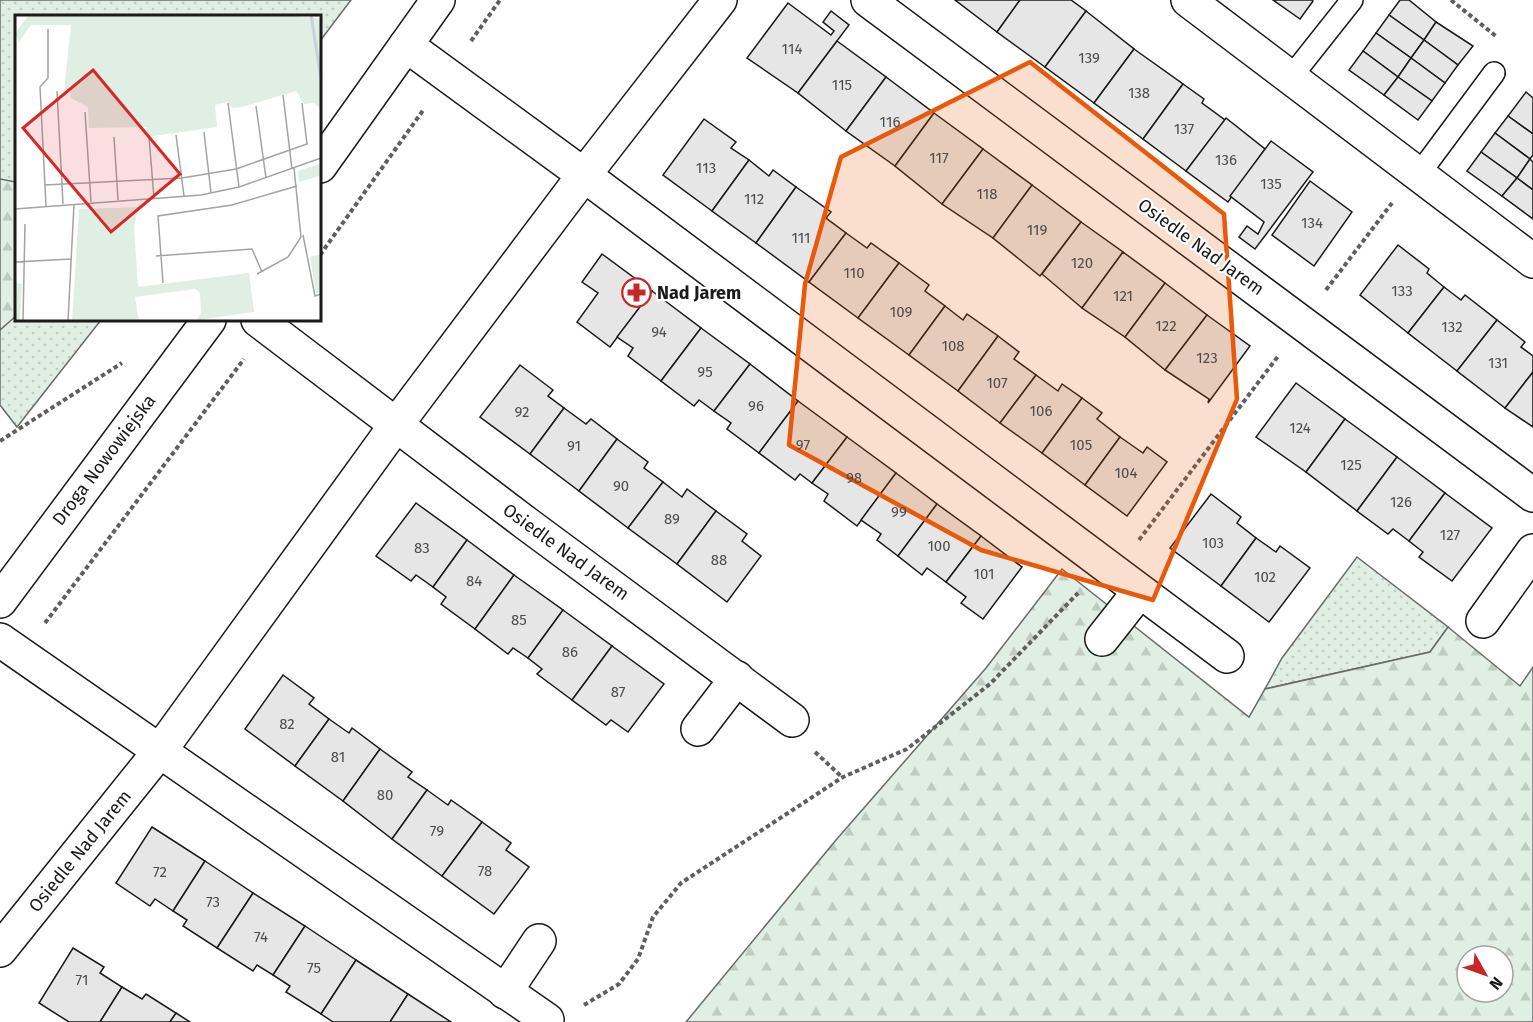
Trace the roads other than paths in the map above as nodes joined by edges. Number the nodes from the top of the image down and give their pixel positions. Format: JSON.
{"nodes":[{"id":1,"x":438,"y":0,"type":"edge"},
{"id":2,"x":720,"y":0,"type":"edge"},
{"id":3,"x":868,"y":0,"type":"edge"},
{"id":4,"x":1188,"y":0,"type":"edge"},
{"id":5,"x":1352,"y":0,"type":"edge"},
{"id":6,"x":406,"y":45,"type":"junction"},
{"id":7,"x":1494,"y":73,"type":"dead end"},
{"id":8,"x":1291,"y":78,"type":"junction"},
{"id":9,"x":321,"y":165,"type":"edge"},
{"id":10,"x":1417,"y":173,"type":"junction"},
{"id":11,"x":584,"y":175,"type":"junction"},
{"id":12,"x":1533,"y":261,"type":"edge"},
{"id":13,"x":208,"y":321,"type":"edge"},
{"id":14,"x":263,"y":323,"type":"edge"},
{"id":15,"x":396,"y":425,"type":"junction"},
{"id":16,"x":1533,"y":495,"type":"edge"},
{"id":17,"x":1533,"y":550,"type":"edge"},
{"id":18,"x":1139,"y":592,"type":"junction"},
{"id":19,"x":0,"y":601,"type":"edge"},
{"id":20,"x":1483,"y":621,"type":"dead end"},
{"id":21,"x":1102,"y":639,"type":"dead end"},
{"id":22,"x":10,"y":648,"type":"edge"},
{"id":23,"x":1227,"y":656,"type":"dead end"},
{"id":24,"x":737,"y":678,"type":"junction"},
{"id":25,"x":792,"y":720,"type":"dead end"},
{"id":26,"x":698,"y":729,"type":"dead end"},
{"id":27,"x":159,"y":752,"type":"junction"},
{"id":28,"x":539,"y":941,"type":"dead end"},
{"id":29,"x":0,"y":950,"type":"edge"},
{"id":30,"x":505,"y":992,"type":"junction"},
{"id":31,"x":549,"y":1021,"type":"edge"}],
"edges":[{"from":1,"to":6,"type":"street"},
{"from":2,"to":11,"type":"street","name":"Osiedle Nad Jarem"},
{"from":3,"to":16,"type":"street","name":"Osiedle Nad Jarem"},
{"from":4,"to":8,"type":"street"},
{"from":5,"to":8,"type":"lane"},
{"from":6,"to":9,"type":"street"},
{"from":6,"to":11,"type":"street"},
{"from":7,"to":10,"type":"lane"},
{"from":8,"to":10,"type":"street"},
{"from":10,"to":12,"type":"street"},
{"from":11,"to":15,"type":"street","name":"Osiedle Nad Jarem"},
{"from":11,"to":18,"type":"street"},
{"from":13,"to":19,"type":"street","name":"Droga Nowowiejska"},
{"from":14,"to":15,"type":"street","name":"Osiedle Nad Jarem"},
{"from":15,"to":24,"type":"street","name":"Osiedle Nad Jarem"},
{"from":15,"to":27,"type":"street","name":"Osiedle Nad Jarem"},
{"from":17,"to":20,"type":"street"},
{"from":18,"to":21,"type":"street"},
{"from":18,"to":23,"type":"street"},
{"from":22,"to":27,"type":"street"},
{"from":24,"to":25,"type":"street","name":"Osiedle Nad Jarem"},
{"from":24,"to":26,"type":"street"},
{"from":27,"to":29,"type":"street","name":"Osiedle Nad Jarem"},
{"from":27,"to":30,"type":"street"},
{"from":28,"to":30,"type":"street"},
{"from":30,"to":31,"type":"street"}]}
